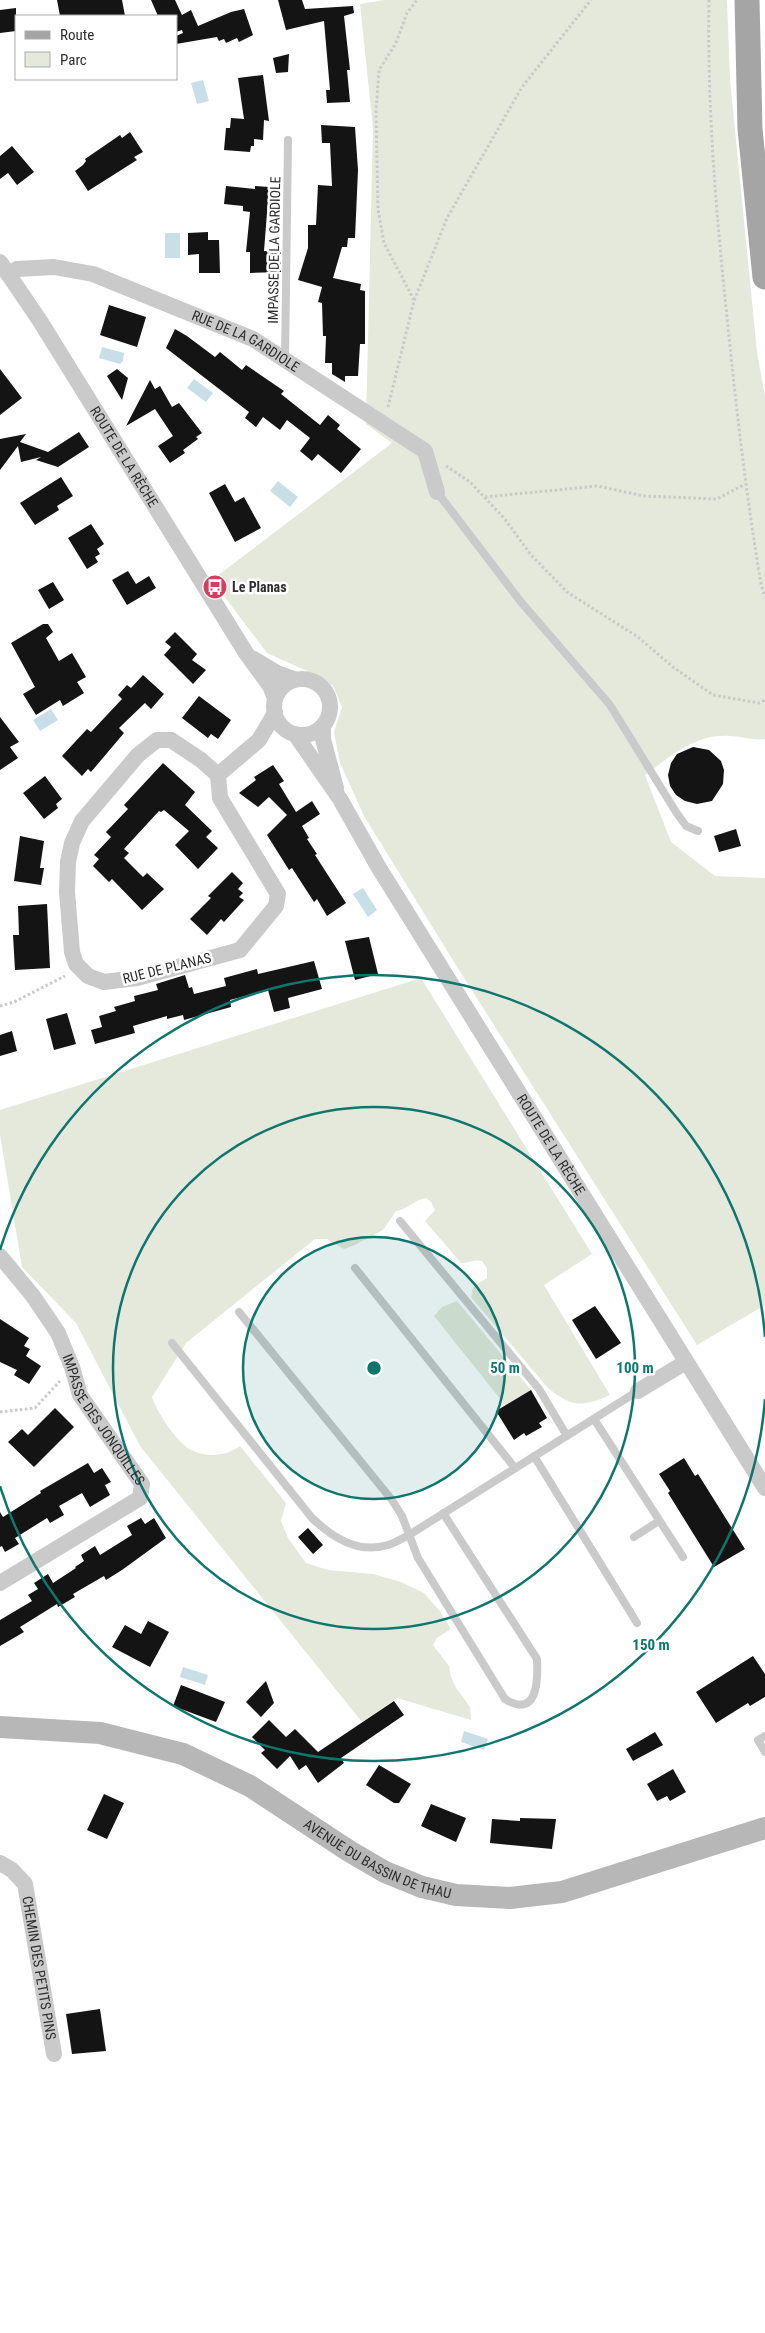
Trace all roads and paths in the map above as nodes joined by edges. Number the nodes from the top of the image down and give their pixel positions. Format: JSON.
{"nodes":[{"id":1,"x":417,"y":0,"type":"edge"},
{"id":2,"x":591,"y":0,"type":"edge"},
{"id":3,"x":709,"y":0,"type":"edge"},
{"id":4,"x":747,"y":0,"type":"edge"},
{"id":5,"x":764,"y":0,"type":"edge"},
{"id":6,"x":765,"y":73,"type":"edge"},
{"id":7,"x":288,"y":140,"type":"dead end"},
{"id":8,"x":4,"y":268,"type":"edge"},
{"id":9,"x":765,"y":276,"type":"edge"},
{"id":10,"x":414,"y":301,"type":"junction"},
{"id":11,"x":285,"y":360,"type":"junction"},
{"id":12,"x":384,"y":425,"type":"junction"},
{"id":13,"x":425,"y":452,"type":"junction"},
{"id":14,"x":745,"y":484,"type":"junction"},
{"id":15,"x":438,"y":492,"type":"joint"},
{"id":16,"x":485,"y":497,"type":"junction"},
{"id":17,"x":765,"y":597,"type":"edge"},
{"id":18,"x":246,"y":653,"type":"junction"},
{"id":19,"x":294,"y":679,"type":"junction"},
{"id":20,"x":765,"y":700,"type":"edge"},
{"id":21,"x":275,"y":706,"type":"junction"},
{"id":22,"x":323,"y":726,"type":"junction"},
{"id":23,"x":292,"y":733,"type":"junction"},
{"id":24,"x":259,"y":740,"type":"junction"},
{"id":25,"x":218,"y":775,"type":"junction"},
{"id":26,"x":340,"y":799,"type":"junction"},
{"id":27,"x":698,"y":831,"type":"dead end"},
{"id":28,"x":81,"y":969,"type":"junction"},
{"id":29,"x":0,"y":1006,"type":"edge"},
{"id":30,"x":400,"y":1221,"type":"dead end"},
{"id":31,"x":0,"y":1256,"type":"edge"},
{"id":32,"x":355,"y":1268,"type":"dead end"},
{"id":33,"x":239,"y":1312,"type":"dead end"},
{"id":34,"x":172,"y":1343,"type":"dead end"},
{"id":35,"x":686,"y":1362,"type":"junction"},
{"id":36,"x":72,"y":1367,"type":"junction"},
{"id":37,"x":638,"y":1390,"type":"joint"},
{"id":38,"x":0,"y":1412,"type":"edge"},
{"id":39,"x":594,"y":1419,"type":"junction"},
{"id":40,"x":567,"y":1436,"type":"junction"},
{"id":41,"x":534,"y":1456,"type":"junction"},
{"id":42,"x":515,"y":1468,"type":"junction"},
{"id":43,"x":765,"y":1488,"type":"edge"},
{"id":44,"x":443,"y":1513,"type":"junction"},
{"id":45,"x":659,"y":1521,"type":"junction"},
{"id":46,"x":409,"y":1535,"type":"junction"},
{"id":47,"x":634,"y":1537,"type":"dead end"},
{"id":48,"x":683,"y":1557,"type":"dead end"},
{"id":49,"x":0,"y":1583,"type":"edge"},
{"id":50,"x":637,"y":1623,"type":"dead end"},
{"id":51,"x":0,"y":1728,"type":"edge"},
{"id":52,"x":765,"y":1736,"type":"edge"},
{"id":53,"x":765,"y":1752,"type":"edge"},
{"id":54,"x":765,"y":1828,"type":"edge"},
{"id":55,"x":0,"y":1864,"type":"edge"},
{"id":56,"x":54,"y":2054,"type":"dead end"}],
"edges":[{"from":1,"to":10,"type":"path"},
{"from":2,"to":10,"type":"path"},
{"from":3,"to":14,"type":"path"},
{"from":4,"to":9,"type":"main road"},
{"from":5,"to":6,"type":"main road"},
{"from":7,"to":11,"type":"lane","name":"IMPASSE DE LA GARDIOLE"},
{"from":8,"to":11,"type":"street","name":"RUE DE LA GARDIOLE"},
{"from":8,"to":18,"type":"street","name":"ROUTE DE LA RÈCHE"},
{"from":10,"to":12,"type":"path"},
{"from":11,"to":12,"type":"street","name":"RUE DE LA GARDIOLE"},
{"from":12,"to":13,"type":"street","name":"RUE DE LA GARDIOLE"},
{"from":13,"to":15,"type":"street"},
{"from":13,"to":16,"type":"path"},
{"from":14,"to":16,"type":"path"},
{"from":14,"to":17,"type":"path"},
{"from":15,"to":27,"type":"lane"},
{"from":16,"to":20,"type":"path"},
{"from":18,"to":19,"type":"street","name":"ROUTE DE LA RÈCHE"},
{"from":18,"to":21,"type":"street","name":"ROUTE DE LA RÈCHE"},
{"from":19,"to":21,"type":"street"},
{"from":19,"to":22,"type":"street"},
{"from":21,"to":23,"type":"street"},
{"from":21,"to":24,"type":"street"},
{"from":22,"to":23,"type":"street"},
{"from":22,"to":26,"type":"street","name":"ROUTE DE LA RÈCHE"},
{"from":23,"to":24,"type":"street"},
{"from":23,"to":26,"type":"street","name":"ROUTE DE LA RÈCHE"},
{"from":24,"to":25,"type":"street"},
{"from":25,"to":28,"type":"street"},
{"from":25,"to":28,"type":"street","name":"RUE DE PLANAS"},
{"from":26,"to":35,"type":"street","name":"ROUTE DE LA RÈCHE"},
{"from":28,"to":29,"type":"path"},
{"from":30,"to":40,"type":"lane"},
{"from":31,"to":36,"type":"street","name":"IMPASSE DES JONQUILLES"},
{"from":32,"to":42,"type":"lane"},
{"from":33,"to":46,"type":"lane"},
{"from":34,"to":46,"type":"lane"},
{"from":35,"to":37,"type":"street"},
{"from":35,"to":43,"type":"street","name":"ROUTE DE LA RÈCHE"},
{"from":36,"to":38,"type":"path"},
{"from":36,"to":49,"type":"street","name":"IMPASSE DES JONQUILLES"},
{"from":37,"to":39,"type":"lane"},
{"from":39,"to":40,"type":"lane"},
{"from":39,"to":45,"type":"lane"},
{"from":40,"to":41,"type":"lane"},
{"from":41,"to":42,"type":"lane"},
{"from":41,"to":50,"type":"lane"},
{"from":42,"to":44,"type":"lane"},
{"from":44,"to":46,"type":"lane"},
{"from":44,"to":46,"type":"lane"},
{"from":45,"to":47,"type":"lane"},
{"from":45,"to":48,"type":"lane"},
{"from":51,"to":54,"type":"main road","name":"AVENUE DU BASSIN DE THAU"},
{"from":52,"to":53,"type":"lane"},
{"from":55,"to":56,"type":"street","name":"CHEMIN DES PETITS PINS"}]}
